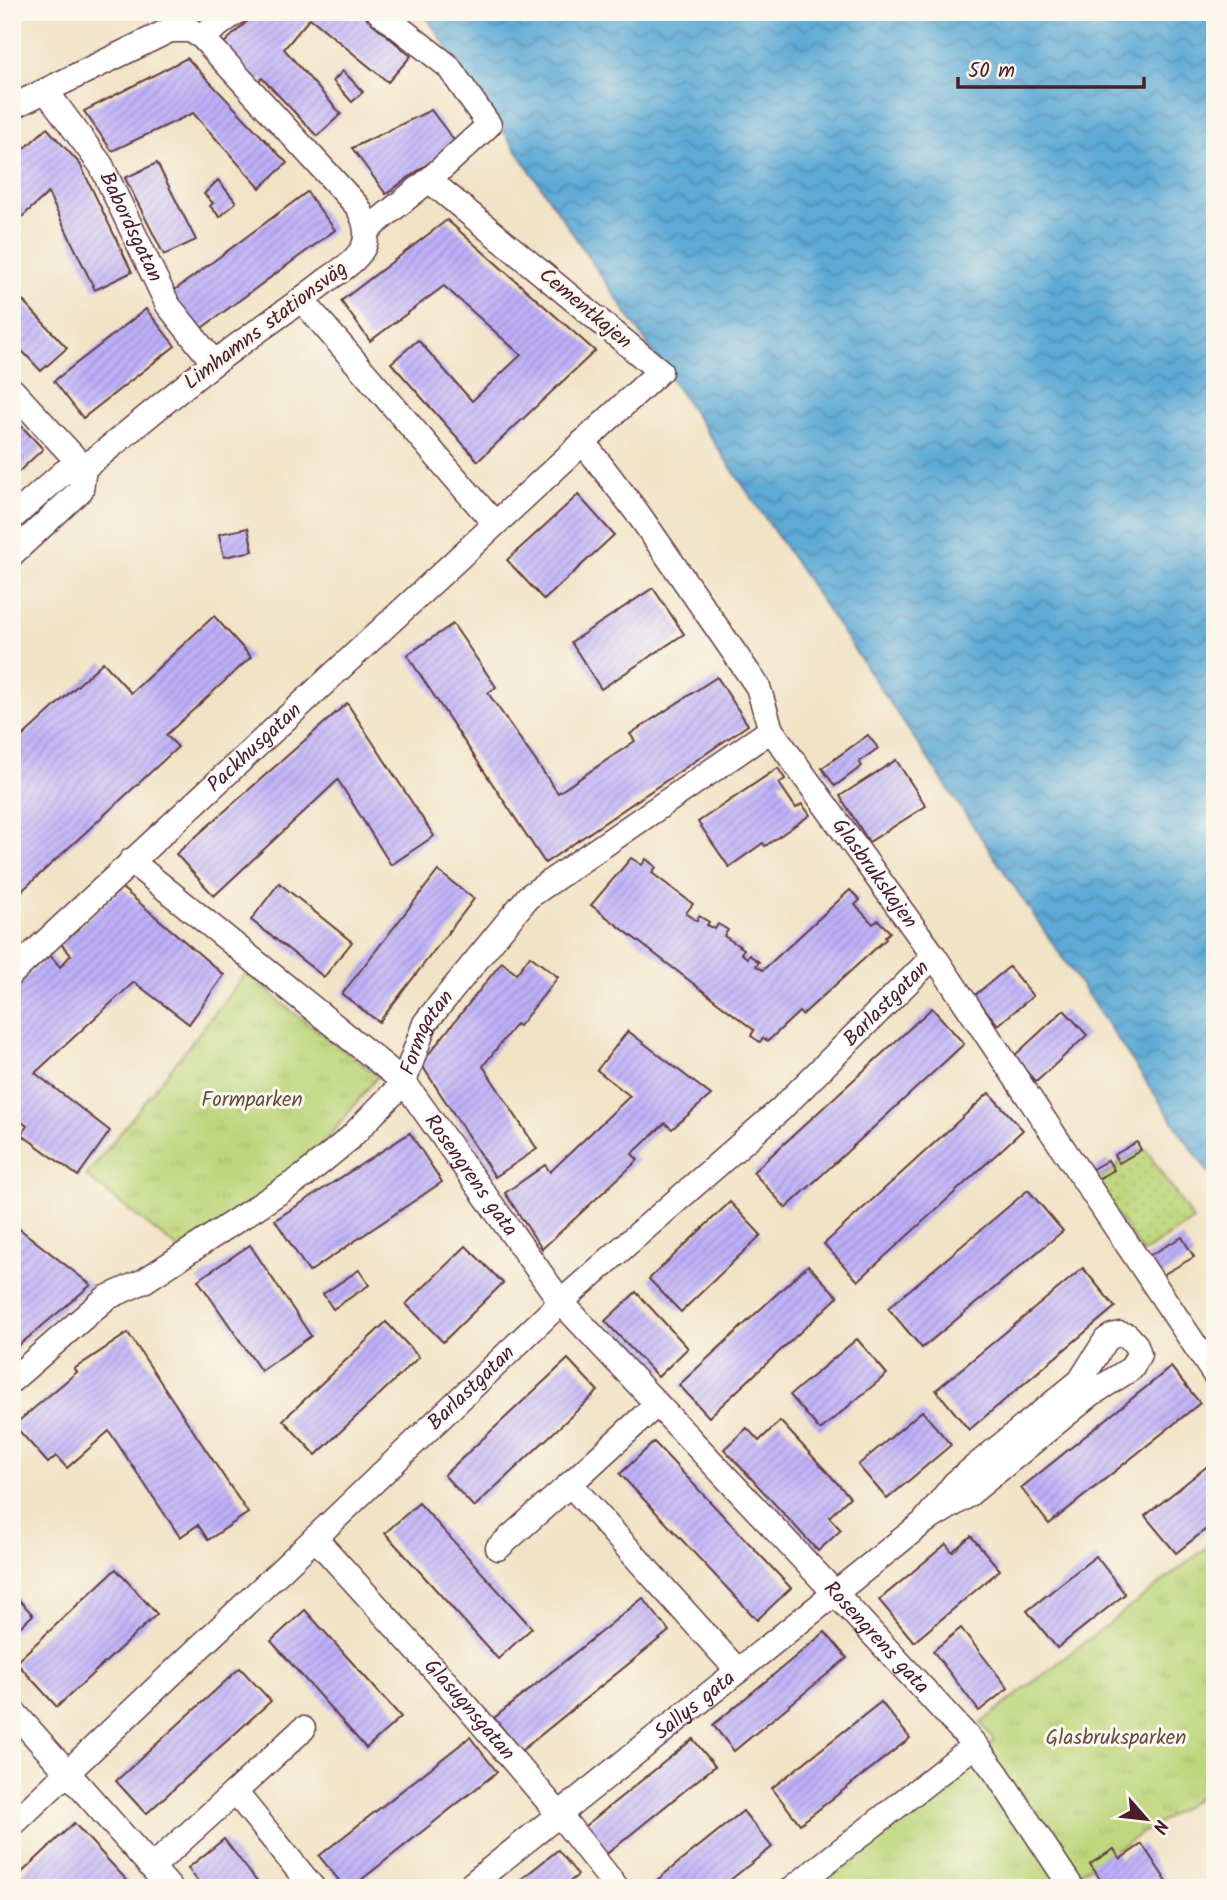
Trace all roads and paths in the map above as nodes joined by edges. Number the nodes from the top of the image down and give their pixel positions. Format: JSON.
{"nodes":[{"id":1,"x":236,"y":12,"type":"edge"},
{"id":2,"x":379,"y":12,"type":"edge"},
{"id":3,"x":202,"y":37,"type":"junction"},
{"id":4,"x":46,"y":91,"type":"junction"},
{"id":5,"x":12,"y":107,"type":"edge"},
{"id":6,"x":429,"y":180,"type":"junction"},
{"id":7,"x":367,"y":230,"type":"junction"},
{"id":8,"x":302,"y":300,"type":"junction"},
{"id":9,"x":214,"y":363,"type":"junction"},
{"id":10,"x":12,"y":390,"type":"edge"},
{"id":11,"x":583,"y":442,"type":"junction"},
{"id":12,"x":84,"y":468,"type":"junction"},
{"id":13,"x":12,"y":518,"type":"edge"},
{"id":14,"x":495,"y":524,"type":"junction"},
{"id":15,"x":12,"y":554,"type":"edge"},
{"id":16,"x":771,"y":730,"type":"junction"},
{"id":17,"x":131,"y":861,"type":"junction"},
{"id":18,"x":934,"y":956,"type":"junction"},
{"id":19,"x":12,"y":973,"type":"edge"},
{"id":20,"x":404,"y":1082,"type":"junction"},
{"id":21,"x":561,"y":1302,"type":"junction"},
{"id":22,"x":1215,"y":1375,"type":"edge"},
{"id":23,"x":12,"y":1380,"type":"edge"},
{"id":24,"x":657,"y":1404,"type":"junction"},
{"id":25,"x":570,"y":1484,"type":"junction"},
{"id":26,"x":924,"y":1522,"type":"junction"},
{"id":27,"x":315,"y":1538,"type":"junction"},
{"id":28,"x":498,"y":1548,"type":"dead end"},
{"id":29,"x":836,"y":1594,"type":"junction"},
{"id":30,"x":738,"y":1671,"type":"junction"},
{"id":31,"x":12,"y":1710,"type":"edge"},
{"id":32,"x":303,"y":1729,"type":"dead end"},
{"id":33,"x":975,"y":1745,"type":"junction"},
{"id":34,"x":68,"y":1773,"type":"junction"},
{"id":35,"x":235,"y":1792,"type":"junction"},
{"id":36,"x":559,"y":1814,"type":"junction"},
{"id":37,"x":12,"y":1825,"type":"edge"},
{"id":38,"x":152,"y":1867,"type":"junction"},
{"id":39,"x":170,"y":1888,"type":"edge"},
{"id":40,"x":313,"y":1888,"type":"edge"},
{"id":41,"x":467,"y":1888,"type":"edge"},
{"id":42,"x":617,"y":1888,"type":"edge"},
{"id":43,"x":793,"y":1888,"type":"edge"},
{"id":44,"x":1072,"y":1888,"type":"edge"}],
"edges":[{"from":1,"to":3,"type":"street"},
{"from":2,"to":6,"type":"street"},
{"from":3,"to":4,"type":"street"},
{"from":3,"to":7,"type":"street"},
{"from":4,"to":5,"type":"street"},
{"from":4,"to":9,"type":"street","name":"Babordsgatan"},
{"from":6,"to":7,"type":"street"},
{"from":6,"to":11,"type":"street","name":"Cementkajen"},
{"from":7,"to":8,"type":"street","name":"Limhamns stationsväg"},
{"from":8,"to":9,"type":"street","name":"Limhamns stationsväg"},
{"from":8,"to":14,"type":"street"},
{"from":9,"to":12,"type":"street","name":"Limhamns stationsväg"},
{"from":10,"to":12,"type":"street"},
{"from":11,"to":14,"type":"street","name":"Packhusgatan"},
{"from":11,"to":16,"type":"street","name":"Glasbrukskajen"},
{"from":12,"to":13,"type":"street","name":"Limhamns stationsväg"},
{"from":12,"to":15,"type":"street","name":"Limhamns stationsväg"},
{"from":14,"to":17,"type":"street","name":"Packhusgatan"},
{"from":16,"to":18,"type":"street","name":"Glasbrukskajen"},
{"from":16,"to":20,"type":"street","name":"Formgatan"},
{"from":17,"to":19,"type":"street","name":"Packhusgatan"},
{"from":17,"to":20,"type":"street","name":"Rosengrens gata"},
{"from":18,"to":21,"type":"street","name":"Barlastgatan"},
{"from":18,"to":22,"type":"street","name":"Glasbrukskajen"},
{"from":20,"to":21,"type":"street","name":"Rosengrens gata"},
{"from":20,"to":23,"type":"street","name":"Formgatan"},
{"from":21,"to":24,"type":"street","name":"Rosengrens gata"},
{"from":21,"to":27,"type":"street","name":"Barlastgatan"},
{"from":24,"to":25,"type":"street"},
{"from":24,"to":29,"type":"street","name":"Rosengrens gata"},
{"from":25,"to":28,"type":"street"},
{"from":25,"to":30,"type":"street"},
{"from":26,"to":26,"type":"street","name":"Sallys gata"},
{"from":26,"to":29,"type":"street","name":"Sallys gata"},
{"from":27,"to":34,"type":"street","name":"Barlastgatan"},
{"from":27,"to":36,"type":"street","name":"Glasugnsgatan"},
{"from":29,"to":30,"type":"street","name":"Sallys gata"},
{"from":29,"to":33,"type":"street","name":"Rosengrens gata"},
{"from":30,"to":36,"type":"street","name":"Sallys gata"},
{"from":31,"to":34,"type":"street"},
{"from":32,"to":35,"type":"street"},
{"from":33,"to":43,"type":"street"},
{"from":33,"to":44,"type":"street","name":"Rosengrens gata"},
{"from":34,"to":37,"type":"street","name":"Barlastgatan"},
{"from":34,"to":38,"type":"street"},
{"from":35,"to":38,"type":"street"},
{"from":35,"to":40,"type":"street"},
{"from":36,"to":41,"type":"street","name":"Sallys gata"},
{"from":36,"to":42,"type":"street","name":"Glasugnsgatan"},
{"from":38,"to":39,"type":"street"}]}
